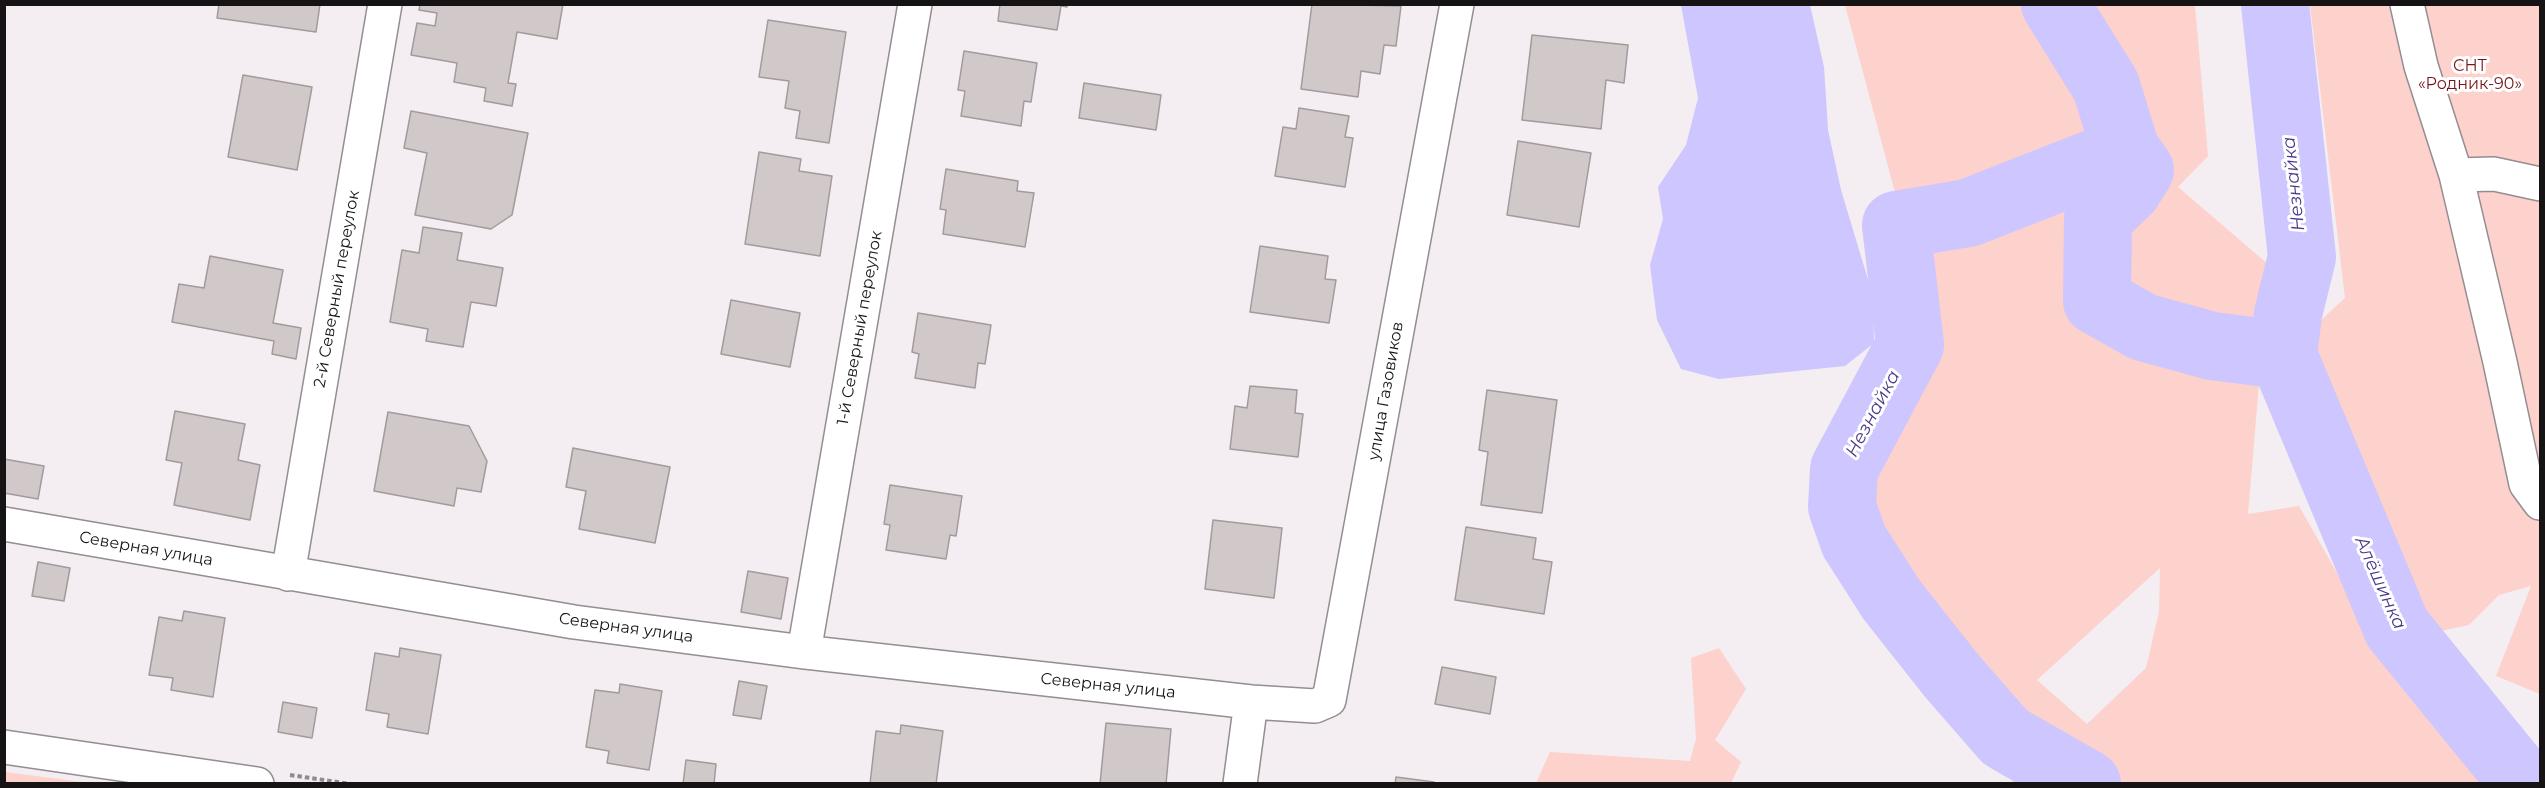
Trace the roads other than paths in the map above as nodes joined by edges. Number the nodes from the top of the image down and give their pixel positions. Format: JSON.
{"nodes":[{"id":1,"x":385,"y":4,"type":"edge"},
{"id":2,"x":915,"y":4,"type":"edge"},
{"id":3,"x":1457,"y":4,"type":"edge"},
{"id":4,"x":2407,"y":4,"type":"edge"},
{"id":5,"x":2456,"y":175,"type":"junction"},
{"id":6,"x":2541,"y":184,"type":"edge"},
{"id":7,"x":2541,"y":503,"type":"edge"},
{"id":8,"x":4,"y":524,"type":"edge"},
{"id":9,"x":288,"y":574,"type":"junction"},
{"id":10,"x":804,"y":652,"type":"junction"},
{"id":11,"x":1251,"y":702,"type":"junction"},
{"id":12,"x":4,"y":747,"type":"edge"},
{"id":13,"x":257,"y":783,"type":"edge"},
{"id":14,"x":1240,"y":783,"type":"edge"}],
"edges":[{"from":1,"to":9,"type":"street","name":"2-й Северный переулок"},
{"from":2,"to":10,"type":"street","name":"1-й Северный переулок"},
{"from":3,"to":11,"type":"street","name":"улица Газовиков"},
{"from":4,"to":5,"type":"street"},
{"from":5,"to":6,"type":"street"},
{"from":5,"to":7,"type":"street"},
{"from":8,"to":9,"type":"street","name":"Северная улица"},
{"from":9,"to":10,"type":"street","name":"Северная улица"},
{"from":10,"to":11,"type":"street","name":"Северная улица"},
{"from":11,"to":14,"type":"street"},
{"from":12,"to":13,"type":"street"}]}
